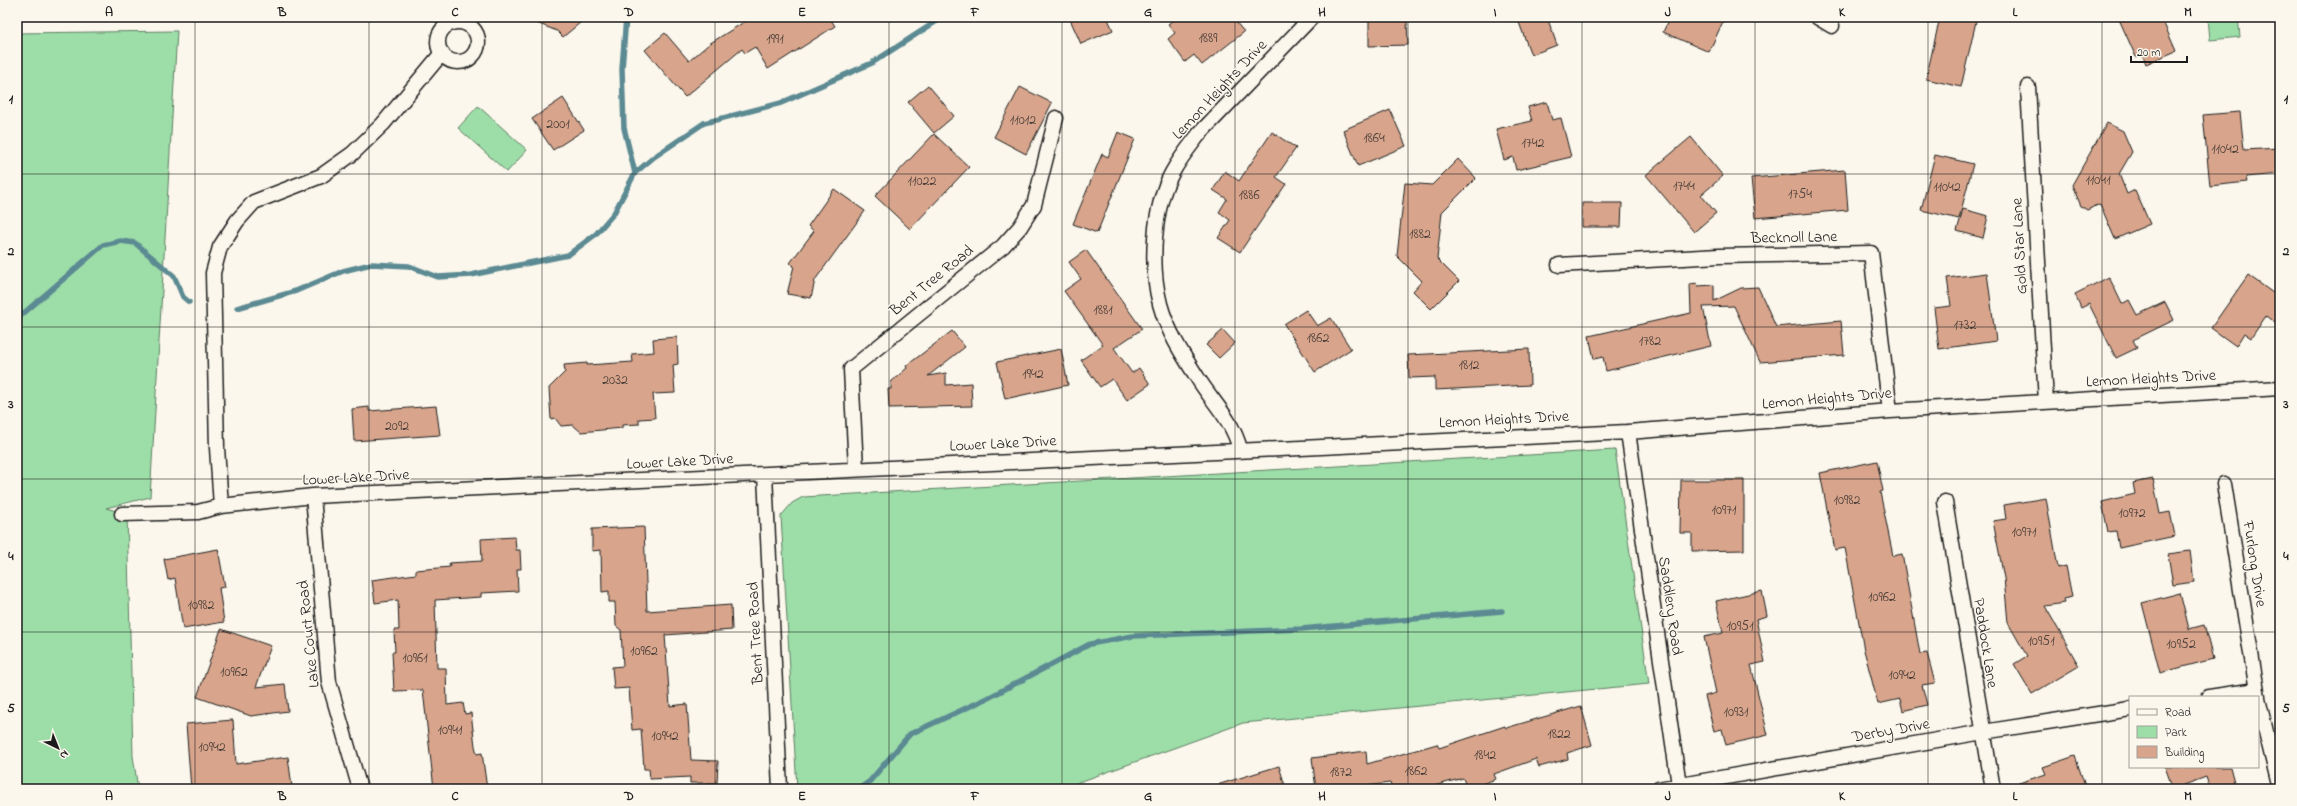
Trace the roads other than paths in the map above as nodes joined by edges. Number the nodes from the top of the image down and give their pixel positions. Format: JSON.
{"nodes":[{"id":1,"x":1312,"y":17,"type":"edge"},
{"id":2,"x":1817,"y":17,"type":"edge"},
{"id":3,"x":1832,"y":26,"type":"dead end"},
{"id":4,"x":442,"y":53,"type":"dead end"},
{"id":5,"x":2028,"y":88,"type":"dead end"},
{"id":6,"x":1056,"y":118,"type":"dead end"},
{"id":7,"x":1559,"y":265,"type":"dead end"},
{"id":8,"x":2280,"y":388,"type":"edge"},
{"id":9,"x":2046,"y":402,"type":"junction"},
{"id":10,"x":1890,"y":411,"type":"junction"},
{"id":11,"x":1628,"y":432,"type":"junction"},
{"id":12,"x":1240,"y":449,"type":"junction"},
{"id":13,"x":856,"y":469,"type":"junction"},
{"id":14,"x":765,"y":475,"type":"junction"},
{"id":15,"x":2224,"y":484,"type":"dead end"},
{"id":16,"x":313,"y":496,"type":"junction"},
{"id":17,"x":1945,"y":502,"type":"dead end"},
{"id":18,"x":221,"y":506,"type":"junction"},
{"id":19,"x":122,"y":514,"type":"dead end"},
{"id":20,"x":2257,"y":695,"type":"edge"},
{"id":21,"x":2233,"y":696,"type":"edge"},
{"id":22,"x":2259,"y":703,"type":"edge"},
{"id":23,"x":2129,"y":709,"type":"edge"},
{"id":24,"x":1983,"y":732,"type":"junction"},
{"id":25,"x":1679,"y":785,"type":"junction"},
{"id":26,"x":360,"y":789,"type":"edge"},
{"id":27,"x":780,"y":789,"type":"edge"},
{"id":28,"x":1658,"y":789,"type":"edge"},
{"id":29,"x":1993,"y":789,"type":"edge"},
{"id":30,"x":2280,"y":789,"type":"edge"}],
"edges":[{"from":1,"to":12,"type":"street","name":"Lemon Heights Drive"},
{"from":2,"to":3,"type":"street"},
{"from":4,"to":18,"type":"street"},
{"from":5,"to":9,"type":"street","name":"Gold Star Lane"},
{"from":6,"to":13,"type":"street","name":"Bent Tree Road"},
{"from":7,"to":10,"type":"street","name":"Becknoll Lane"},
{"from":8,"to":9,"type":"street","name":"Lemon Heights Drive"},
{"from":9,"to":10,"type":"street","name":"Lemon Heights Drive"},
{"from":10,"to":11,"type":"street","name":"Lemon Heights Drive"},
{"from":11,"to":12,"type":"street","name":"Lemon Heights Drive"},
{"from":11,"to":25,"type":"street","name":"Saddlery Road"},
{"from":12,"to":13,"type":"street","name":"Lower Lake Drive"},
{"from":13,"to":14,"type":"street","name":"Lower Lake Drive"},
{"from":14,"to":16,"type":"street","name":"Lower Lake Drive"},
{"from":14,"to":27,"type":"street","name":"Bent Tree Road"},
{"from":15,"to":20,"type":"street","name":"Furlong Drive"},
{"from":16,"to":18,"type":"street","name":"Lower Lake Drive"},
{"from":16,"to":26,"type":"street","name":"Lake Court Road"},
{"from":17,"to":24,"type":"street","name":"Paddock Lane"},
{"from":18,"to":19,"type":"street","name":"Lower Lake Drive"},
{"from":20,"to":21,"type":"street"},
{"from":22,"to":30,"type":"street","name":"Furlong Drive"},
{"from":23,"to":24,"type":"street","name":"Derby Drive"},
{"from":24,"to":25,"type":"street","name":"Derby Drive"},
{"from":24,"to":29,"type":"street","name":"Paddock Lane"},
{"from":25,"to":28,"type":"street","name":"Derby Drive"}]}
